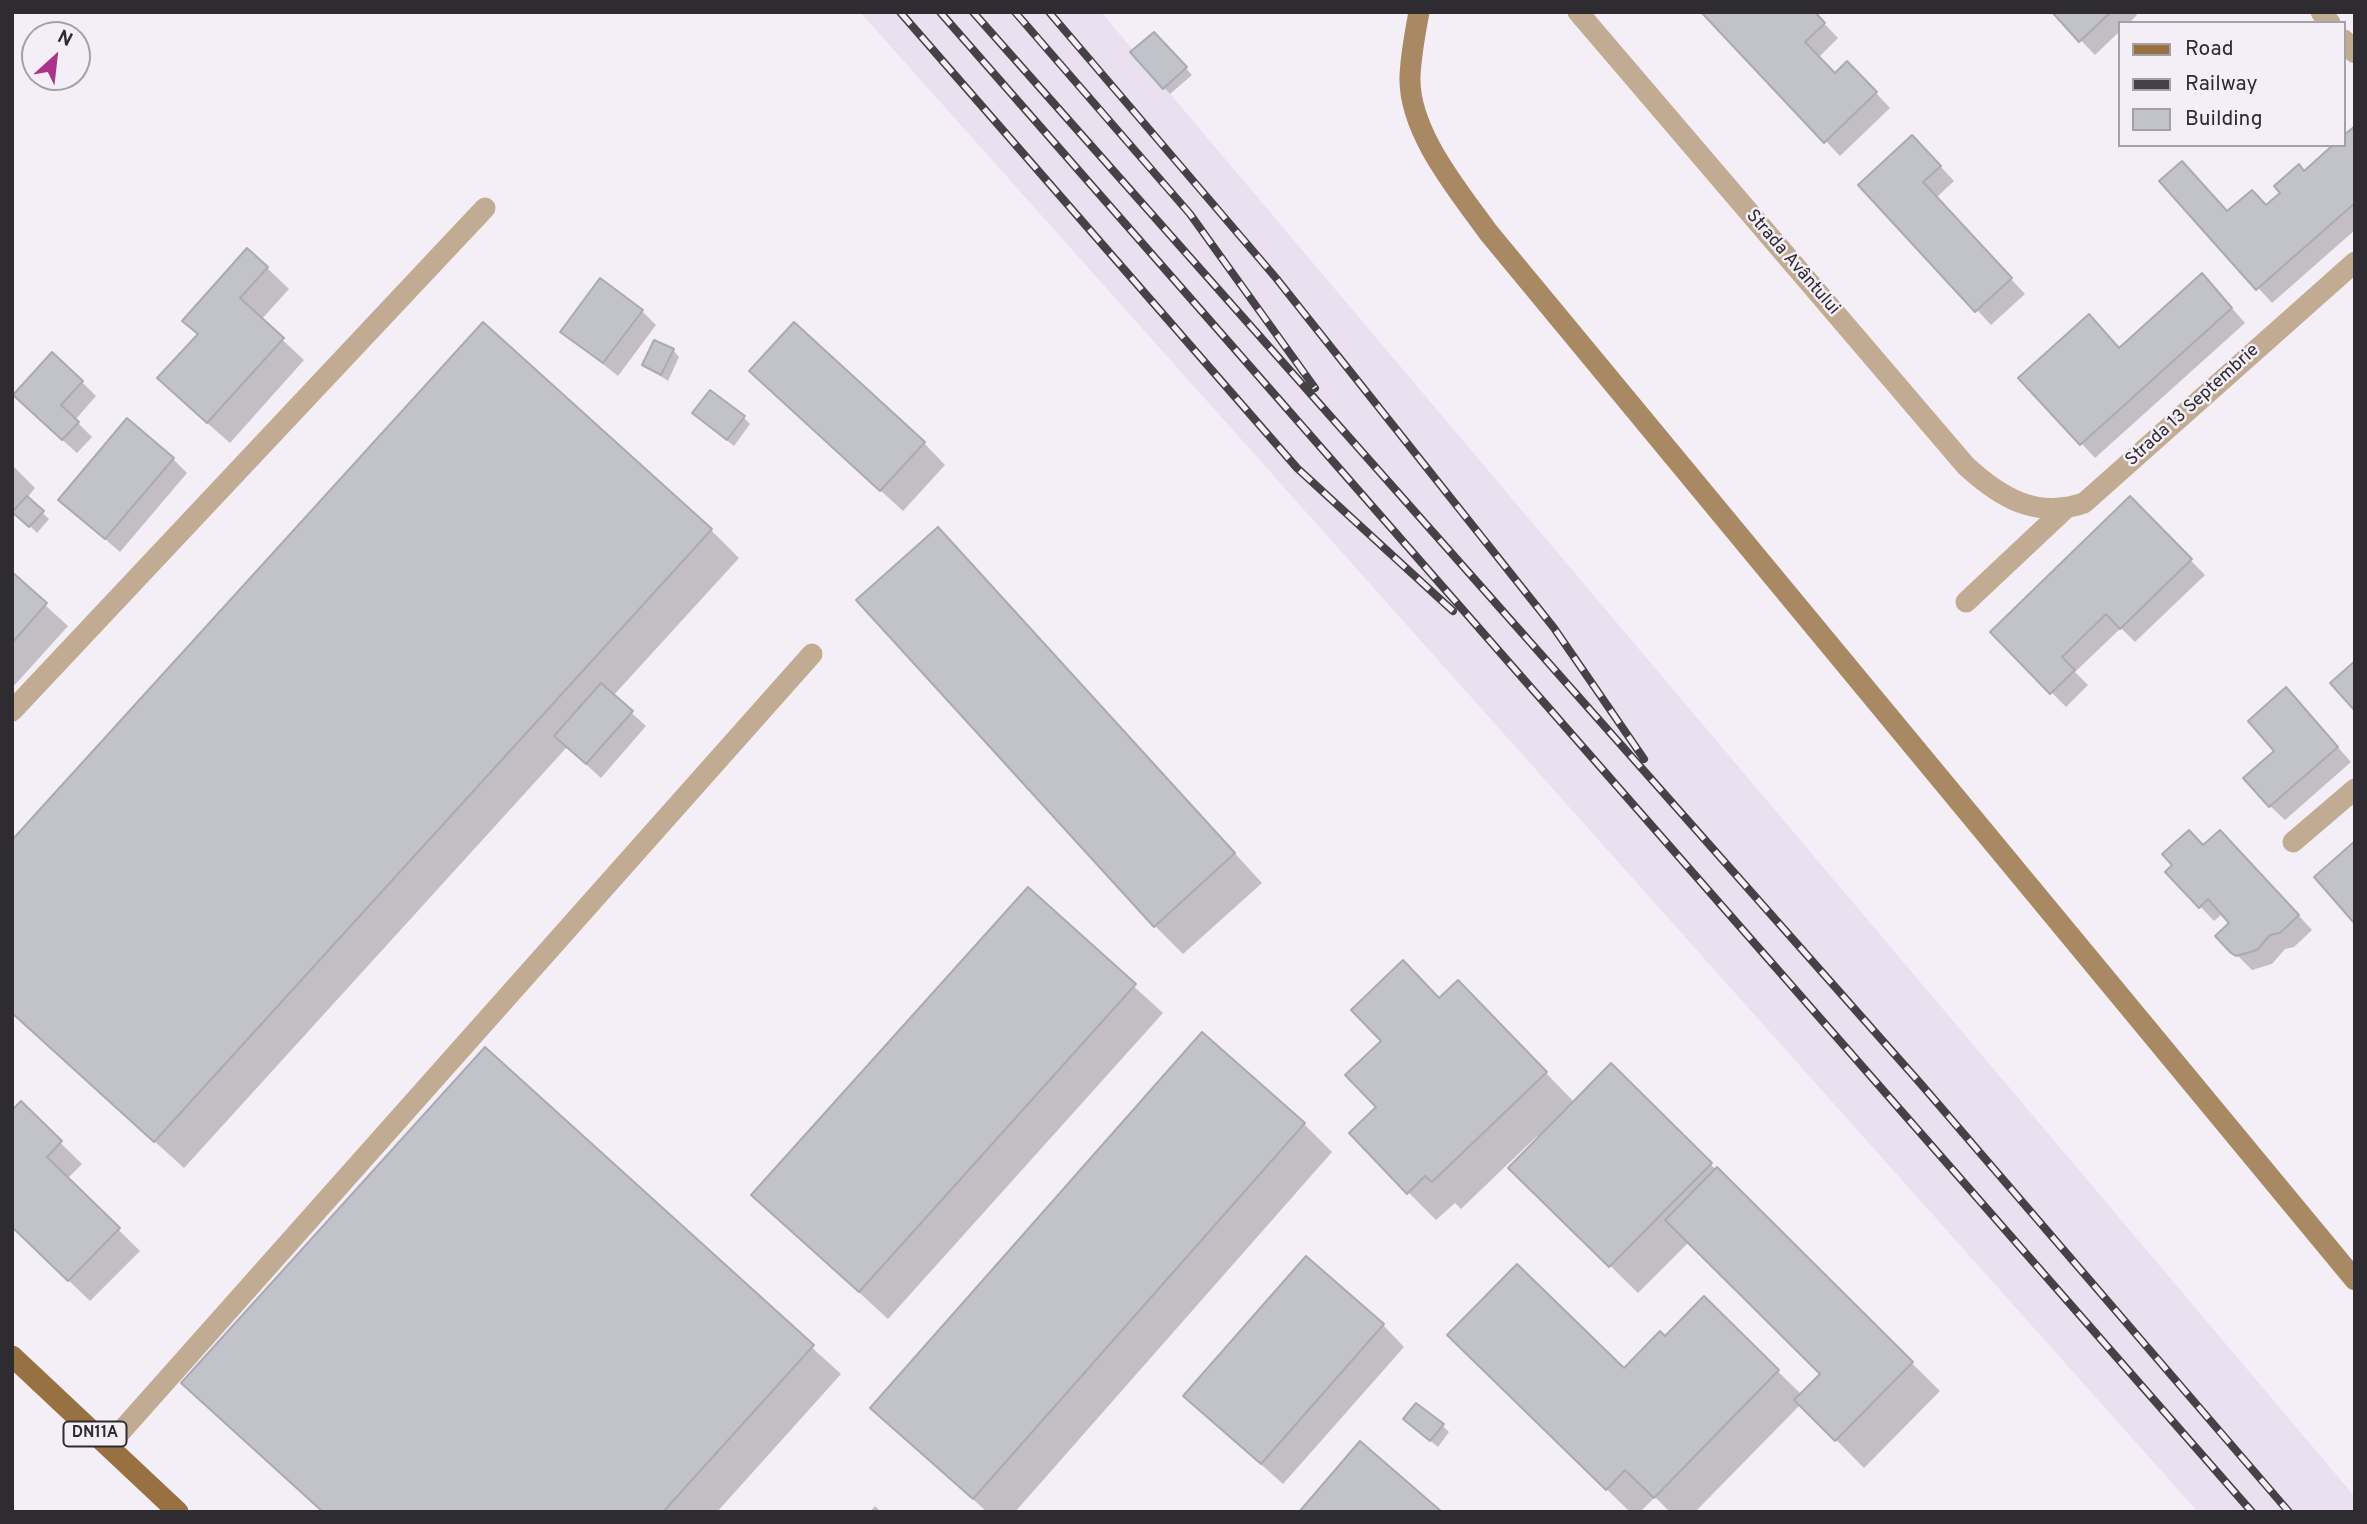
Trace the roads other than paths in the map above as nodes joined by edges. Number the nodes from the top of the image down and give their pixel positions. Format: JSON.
{"nodes":[{"id":1,"x":1419,"y":12,"type":"edge"},
{"id":2,"x":1578,"y":12,"type":"edge"},
{"id":3,"x":485,"y":208,"type":"dead end"},
{"id":4,"x":2355,"y":262,"type":"edge"},
{"id":5,"x":2065,"y":509,"type":"junction"},
{"id":6,"x":1966,"y":602,"type":"dead end"},
{"id":7,"x":811,"y":654,"type":"dead end"},
{"id":8,"x":12,"y":711,"type":"edge"},
{"id":9,"x":2355,"y":789,"type":"edge"},
{"id":10,"x":2293,"y":842,"type":"dead end"},
{"id":11,"x":2355,"y":1280,"type":"edge"},
{"id":12,"x":12,"y":1356,"type":"edge"},
{"id":13,"x":108,"y":1446,"type":"junction"},
{"id":14,"x":178,"y":1512,"type":"edge"}],
"edges":[{"from":1,"to":11,"type":"main road"},
{"from":2,"to":5,"type":"street","name":"Strada Avântului"},
{"from":3,"to":8,"type":"street"},
{"from":4,"to":5,"type":"street","name":"Strada 13 Septembrie"},
{"from":5,"to":6,"type":"street","name":"Strada 13 Septembrie"},
{"from":7,"to":13,"type":"street"},
{"from":9,"to":10,"type":"street"},
{"from":12,"to":13,"type":"main road","number":"DN11A"},
{"from":13,"to":14,"type":"main road","number":"DN11A"}]}
